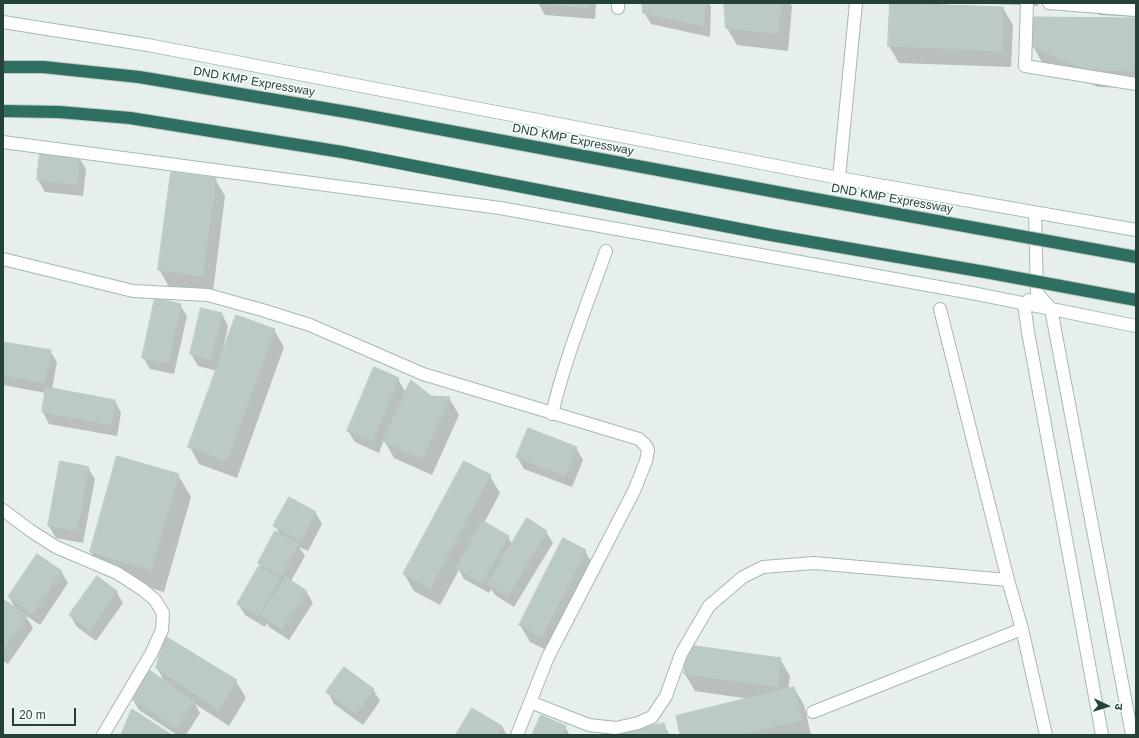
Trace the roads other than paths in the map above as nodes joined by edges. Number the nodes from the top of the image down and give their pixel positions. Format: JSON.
{"nodes":[{"id":1,"x":856,"y":3,"type":"edge"},
{"id":2,"x":1027,"y":3,"type":"edge"},
{"id":3,"x":1050,"y":3,"type":"edge"},
{"id":4,"x":1136,"y":10,"type":"edge"},
{"id":5,"x":3,"y":22,"type":"edge"},
{"id":6,"x":3,"y":67,"type":"edge"},
{"id":7,"x":1136,"y":84,"type":"edge"},
{"id":8,"x":3,"y":110,"type":"edge"},
{"id":9,"x":3,"y":142,"type":"edge"},
{"id":10,"x":839,"y":178,"type":"junction"},
{"id":11,"x":1035,"y":213,"type":"junction"},
{"id":12,"x":1136,"y":230,"type":"edge"},
{"id":13,"x":606,"y":251,"type":"dead end"},
{"id":14,"x":1136,"y":257,"type":"edge"},
{"id":15,"x":3,"y":259,"type":"edge"},
{"id":16,"x":1037,"y":293,"type":"junction"},
{"id":17,"x":1136,"y":300,"type":"edge"},
{"id":18,"x":1024,"y":304,"type":"junction"},
{"id":19,"x":940,"y":309,"type":"dead end"},
{"id":20,"x":1051,"y":309,"type":"junction"},
{"id":21,"x":1136,"y":326,"type":"edge"},
{"id":22,"x":552,"y":414,"type":"junction"},
{"id":23,"x":3,"y":510,"type":"edge"},
{"id":24,"x":1008,"y":580,"type":"junction"},
{"id":25,"x":1022,"y":629,"type":"junction"},
{"id":26,"x":530,"y":702,"type":"junction"},
{"id":27,"x":813,"y":712,"type":"dead end"},
{"id":28,"x":103,"y":735,"type":"edge"},
{"id":29,"x":517,"y":735,"type":"edge"},
{"id":30,"x":1046,"y":735,"type":"edge"},
{"id":31,"x":1102,"y":735,"type":"edge"},
{"id":32,"x":1132,"y":735,"type":"edge"}],
"edges":[{"from":1,"to":10,"type":"street"},
{"from":2,"to":7,"type":"street"},
{"from":3,"to":4,"type":"street"},
{"from":5,"to":10,"type":"street"},
{"from":6,"to":14,"type":"highway","name":"DND KMP Expressway","bridge":true},
{"from":8,"to":17,"type":"highway","bridge":true},
{"from":9,"to":18,"type":"street"},
{"from":10,"to":11,"type":"street"},
{"from":11,"to":12,"type":"street"},
{"from":11,"to":16,"type":"street"},
{"from":13,"to":22,"type":"street"},
{"from":15,"to":22,"type":"street"},
{"from":16,"to":18,"type":"street"},
{"from":16,"to":20,"type":"street"},
{"from":18,"to":20,"type":"street"},
{"from":18,"to":31,"type":"street"},
{"from":19,"to":24,"type":"street"},
{"from":20,"to":21,"type":"street"},
{"from":20,"to":32,"type":"street"},
{"from":22,"to":26,"type":"street"},
{"from":23,"to":28,"type":"street"},
{"from":24,"to":25,"type":"street"},
{"from":24,"to":26,"type":"street"},
{"from":25,"to":27,"type":"street"},
{"from":25,"to":30,"type":"street"},
{"from":26,"to":29,"type":"street"}]}
